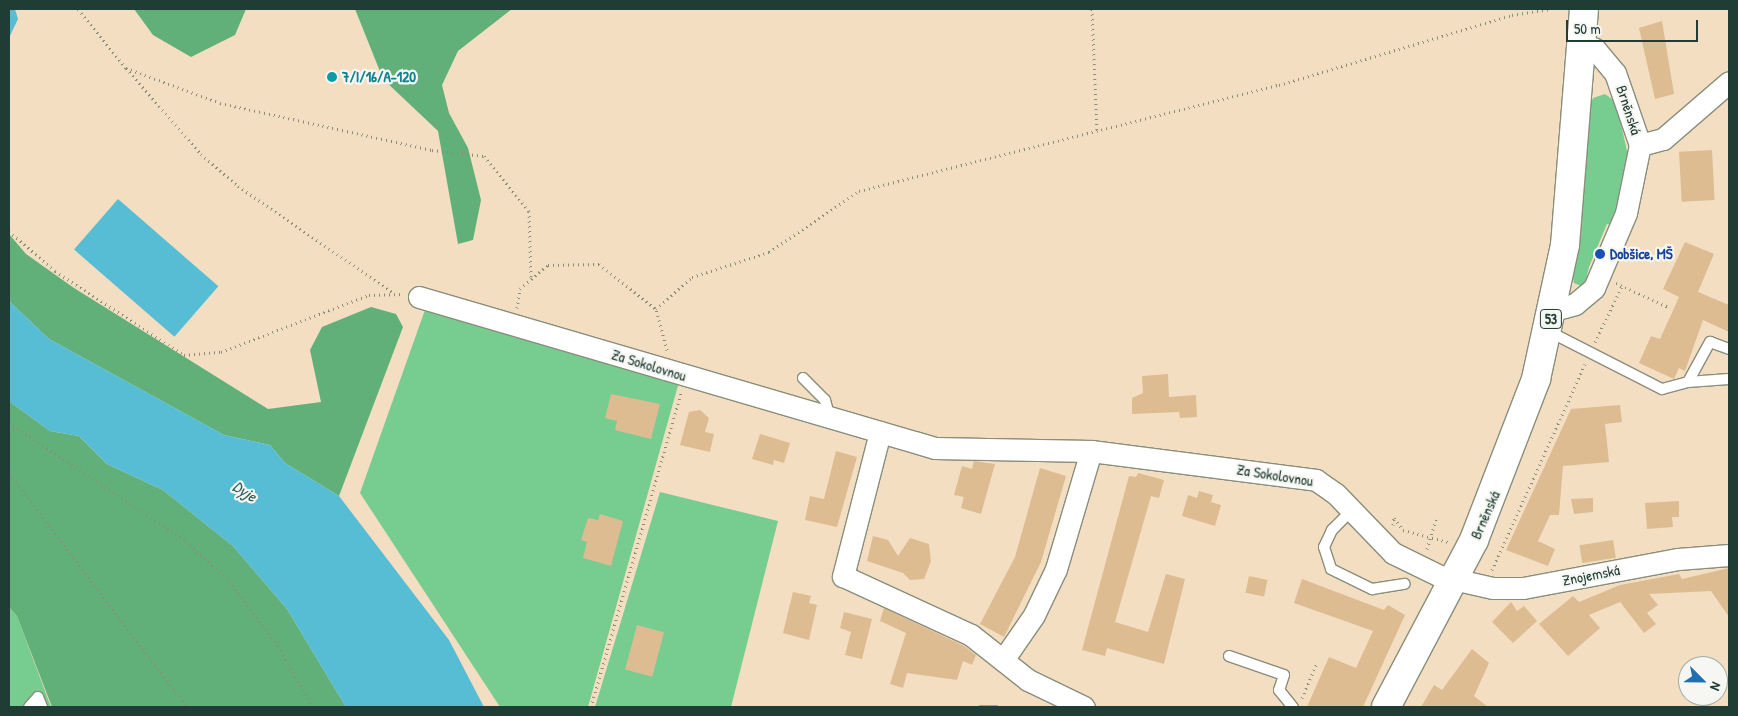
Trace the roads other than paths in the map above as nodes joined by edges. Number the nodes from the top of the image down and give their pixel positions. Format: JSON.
{"nodes":[{"id":1,"x":1584,"y":9,"type":"edge"},
{"id":2,"x":1581,"y":43,"type":"junction"},
{"id":3,"x":1728,"y":80,"type":"edge"},
{"id":4,"x":1640,"y":145,"type":"junction"},
{"id":5,"x":419,"y":297,"type":"road end"},
{"id":6,"x":1551,"y":321,"type":"junction"},
{"id":7,"x":1729,"y":349,"type":"edge"},
{"id":8,"x":803,"y":378,"type":"dead end"},
{"id":9,"x":1729,"y":378,"type":"edge"},
{"id":10,"x":1688,"y":382,"type":"junction"},
{"id":11,"x":829,"y":415,"type":"junction"},
{"id":12,"x":880,"y":432,"type":"junction"},
{"id":13,"x":1092,"y":451,"type":"junction"},
{"id":14,"x":1351,"y":511,"type":"junction"},
{"id":15,"x":1729,"y":555,"type":"edge"},
{"id":16,"x":1454,"y":579,"type":"junction"},
{"id":17,"x":1405,"y":584,"type":"dead end"},
{"id":18,"x":1229,"y":656,"type":"dead end"},
{"id":19,"x":1003,"y":660,"type":"junction"},
{"id":20,"x":1293,"y":706,"type":"edge"},
{"id":21,"x":29,"y":707,"type":"edge"},
{"id":22,"x":42,"y":707,"type":"edge"},
{"id":23,"x":1084,"y":707,"type":"edge"},
{"id":24,"x":1386,"y":707,"type":"edge"}],
"edges":[{"from":1,"to":2,"type":"main road","name":"Brněnská","number":"53"},
{"from":2,"to":4,"type":"street","name":"Brněnská"},
{"from":2,"to":6,"type":"main road","name":"Brněnská","number":"53"},
{"from":3,"to":4,"type":"street"},
{"from":4,"to":6,"type":"street","name":"Brněnská"},
{"from":5,"to":11,"type":"street","name":"Za Sokolovnou"},
{"from":6,"to":10,"type":"lane"},
{"from":6,"to":16,"type":"main road","name":"Brněnská","number":"53"},
{"from":7,"to":10,"type":"lane"},
{"from":8,"to":11,"type":"lane"},
{"from":9,"to":10,"type":"lane"},
{"from":11,"to":12,"type":"street","name":"Za Sokolovnou"},
{"from":12,"to":13,"type":"street","name":"Za Sokolovnou"},
{"from":12,"to":19,"type":"street"},
{"from":13,"to":14,"type":"street","name":"Za Sokolovnou"},
{"from":13,"to":19,"type":"street"},
{"from":14,"to":16,"type":"street","name":"Za Sokolovnou"},
{"from":14,"to":17,"type":"lane"},
{"from":15,"to":16,"type":"street","name":"Znojemská"},
{"from":16,"to":24,"type":"main road","name":"Brněnská","number":"53"},
{"from":18,"to":20,"type":"lane"},
{"from":19,"to":23,"type":"street"},
{"from":21,"to":22,"type":"lane"}]}
